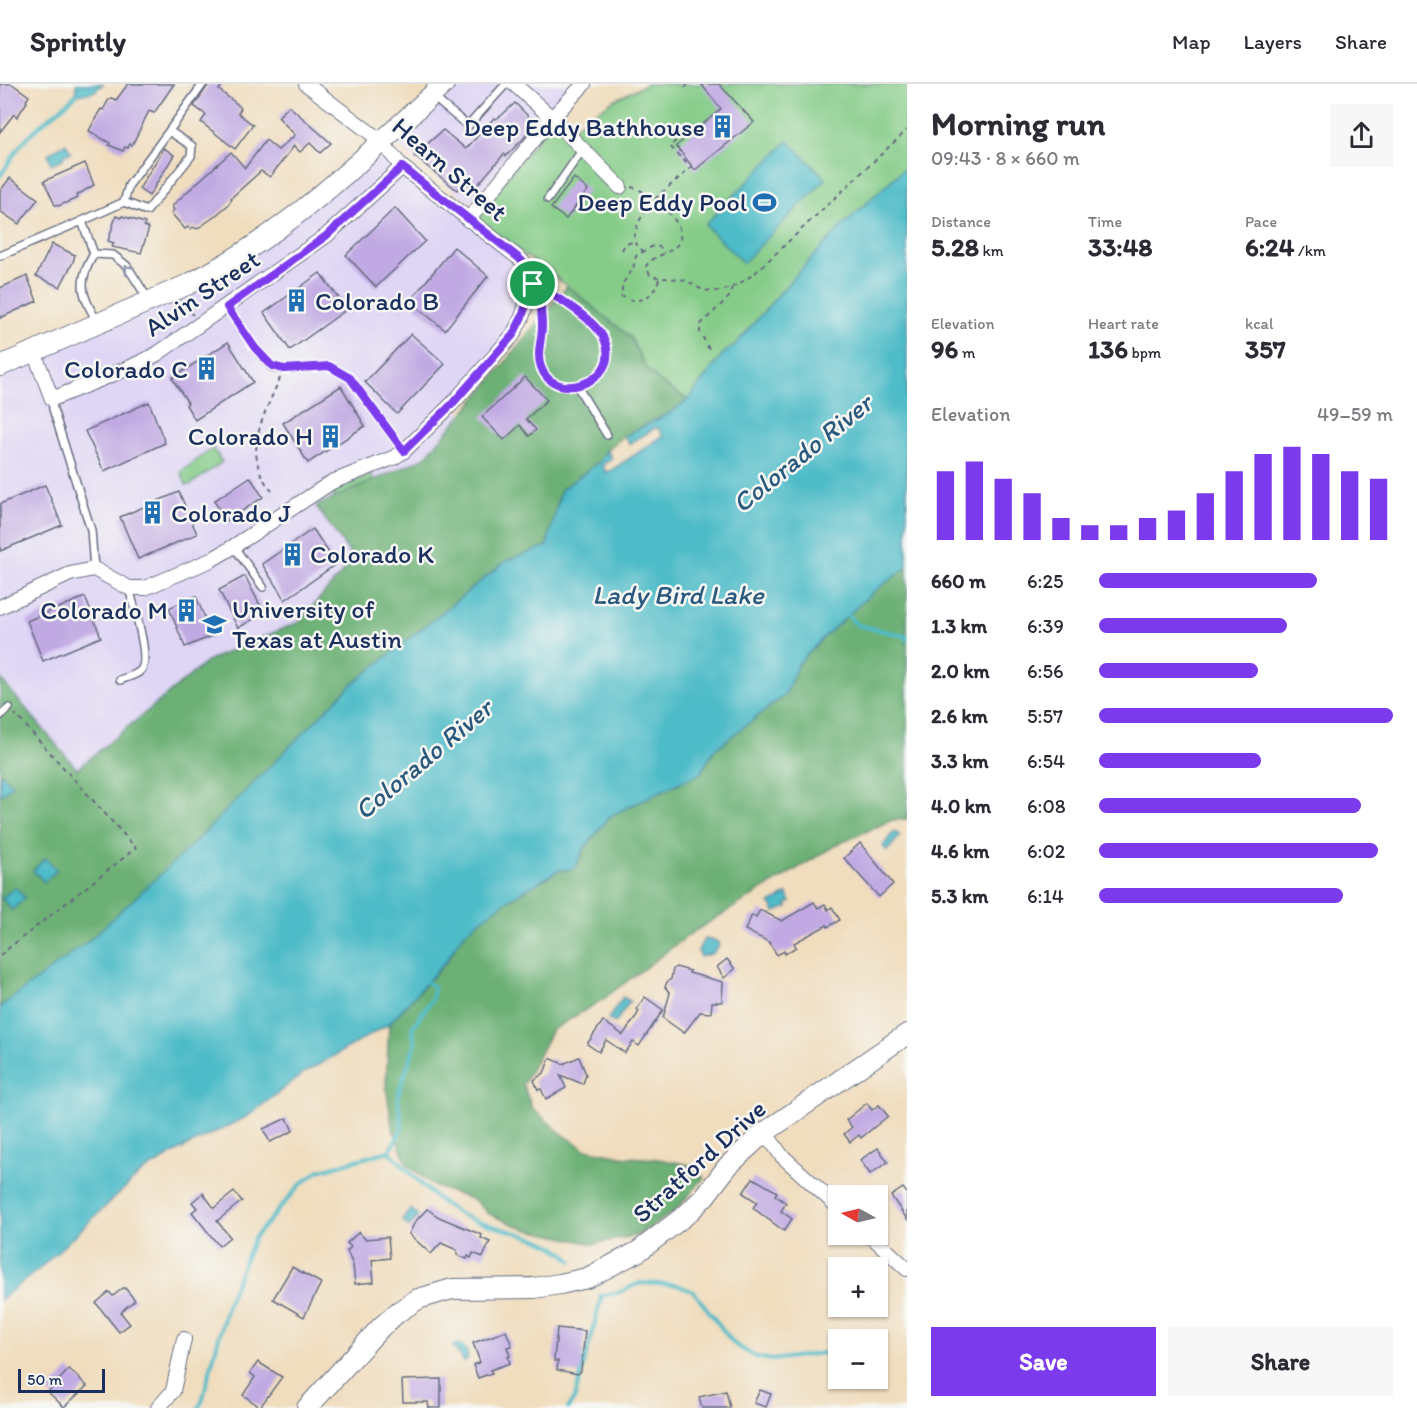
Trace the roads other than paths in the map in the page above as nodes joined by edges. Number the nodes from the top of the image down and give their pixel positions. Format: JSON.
{"nodes":[{"id":1,"x":203,"y":84,"type":"edge"},
{"id":2,"x":306,"y":84,"type":"edge"},
{"id":3,"x":506,"y":84,"type":"edge"},
{"id":4,"x":514,"y":84,"type":"edge"},
{"id":5,"x":584,"y":84,"type":"edge"},
{"id":6,"x":437,"y":90,"type":"edge"},
{"id":7,"x":552,"y":118,"type":"junction"},
{"id":8,"x":169,"y":131,"type":"junction"},
{"id":9,"x":381,"y":141,"type":"junction"},
{"id":10,"x":583,"y":149,"type":"junction"},
{"id":11,"x":402,"y":167,"type":"junction"},
{"id":12,"x":620,"y":187,"type":"road end"},
{"id":13,"x":548,"y":199,"type":"dead end"},
{"id":14,"x":124,"y":202,"type":"junction"},
{"id":15,"x":468,"y":220,"type":"junction"},
{"id":16,"x":82,"y":221,"type":"junction"},
{"id":17,"x":94,"y":254,"type":"junction"},
{"id":18,"x":0,"y":256,"type":"edge"},
{"id":19,"x":536,"y":282,"type":"junction"},
{"id":20,"x":149,"y":302,"type":"junction"},
{"id":21,"x":227,"y":307,"type":"junction"},
{"id":22,"x":98,"y":324,"type":"junction"},
{"id":23,"x":34,"y":352,"type":"junction"},
{"id":24,"x":0,"y":366,"type":"edge"},
{"id":25,"x":577,"y":386,"type":"junction"},
{"id":26,"x":52,"y":399,"type":"junction"},
{"id":27,"x":607,"y":435,"type":"dead end"},
{"id":28,"x":404,"y":451,"type":"junction"},
{"id":29,"x":234,"y":547,"type":"junction"},
{"id":30,"x":94,"y":569,"type":"junction"},
{"id":31,"x":263,"y":587,"type":"dead end"},
{"id":32,"x":129,"y":588,"type":"junction"},
{"id":33,"x":0,"y":607,"type":"edge"},
{"id":34,"x":120,"y":680,"type":"dead end"},
{"id":35,"x":9,"y":708,"type":"road end"},
{"id":36,"x":0,"y":716,"type":"edge"},
{"id":37,"x":907,"y":1034,"type":"edge"},
{"id":38,"x":765,"y":1132,"type":"junction"},
{"id":39,"x":828,"y":1198,"type":"edge"},
{"id":40,"x":883,"y":1245,"type":"edge"},
{"id":41,"x":905,"y":1263,"type":"edge"},
{"id":42,"x":184,"y":1339,"type":"dead end"},
{"id":43,"x":158,"y":1408,"type":"edge"},
{"id":44,"x":307,"y":1408,"type":"edge"}],
"edges":[{"from":1,"to":8,"type":"lane"},
{"from":2,"to":9,"type":"street","name":"Hearn Street"},
{"from":3,"to":6,"type":"lane"},
{"from":4,"to":7,"type":"street"},
{"from":5,"to":7,"type":"street"},
{"from":6,"to":9,"type":"street"},
{"from":7,"to":10,"type":"street"},
{"from":7,"to":15,"type":"street"},
{"from":8,"to":14,"type":"lane"},
{"from":8,"to":14,"type":"lane"},
{"from":9,"to":11,"type":"street","name":"Hearn Street"},
{"from":9,"to":20,"type":"street"},
{"from":10,"to":12,"type":"street"},
{"from":10,"to":13,"type":"lane"},
{"from":11,"to":15,"type":"street","name":"Hearn Street"},
{"from":11,"to":21,"type":"street","name":"Alvin Street"},
{"from":14,"to":16,"type":"lane"},
{"from":15,"to":19,"type":"street","name":"Hearn Street"},
{"from":16,"to":17,"type":"lane"},
{"from":16,"to":18,"type":"lane"},
{"from":20,"to":17,"type":"lane","one_way":true},
{"from":17,"to":22,"type":"lane"},
{"from":19,"to":25,"type":"lane"},
{"from":19,"to":25,"type":"lane"},
{"from":19,"to":28,"type":"street"},
{"from":20,"to":22,"type":"street"},
{"from":21,"to":26,"type":"street","name":"Alvin Street"},
{"from":21,"to":28,"type":"lane"},
{"from":22,"to":23,"type":"street"},
{"from":23,"to":24,"type":"street"},
{"from":23,"to":26,"type":"street"},
{"from":25,"to":27,"type":"lane"},
{"from":26,"to":30,"type":"lane"},
{"from":28,"to":29,"type":"street"},
{"from":29,"to":31,"type":"lane"},
{"from":29,"to":32,"type":"street"},
{"from":30,"to":32,"type":"street"},
{"from":30,"to":33,"type":"street"},
{"from":32,"to":34,"type":"lane"},
{"from":35,"to":36,"type":"lane"},
{"from":37,"to":38,"type":"street","name":"Stratford Drive"},
{"from":38,"to":39,"type":"street"},
{"from":38,"to":44,"type":"street","name":"Stratford Drive"},
{"from":40,"to":41,"type":"street"},
{"from":42,"to":43,"type":"street"}]}
